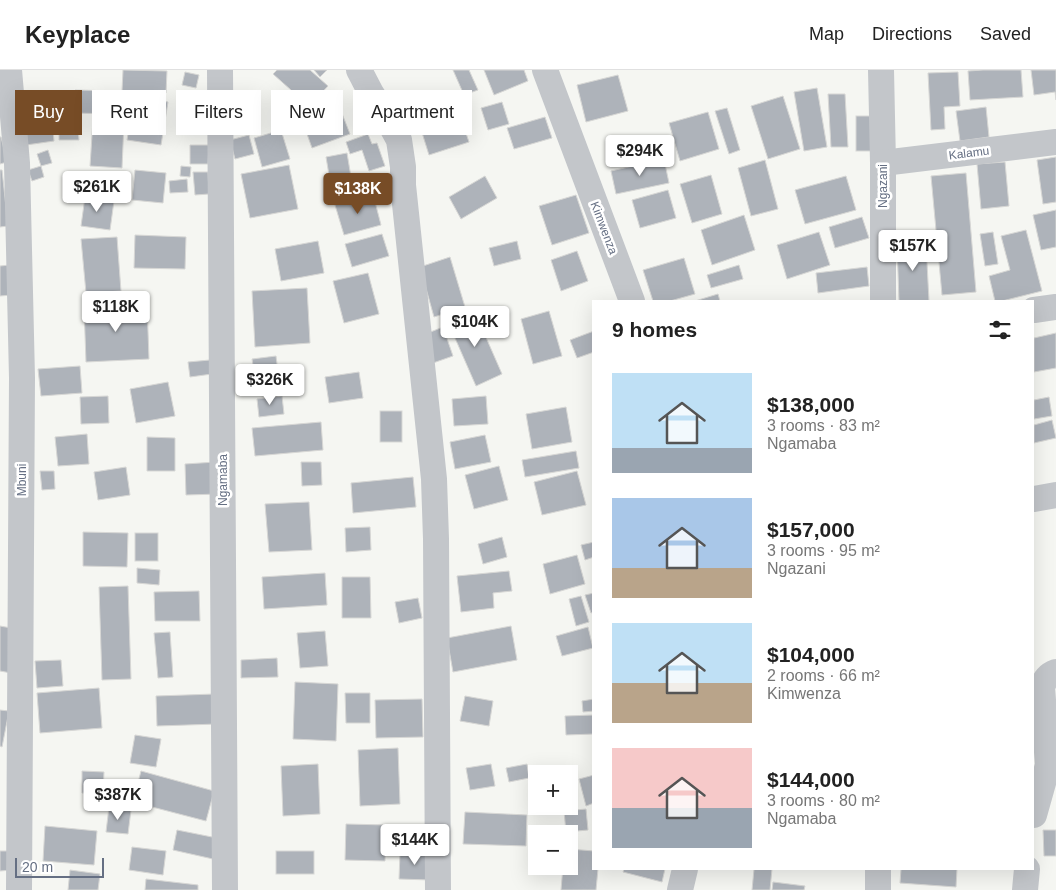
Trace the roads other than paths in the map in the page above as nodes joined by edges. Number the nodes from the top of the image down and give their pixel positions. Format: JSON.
{"nodes":[{"id":1,"x":9,"y":70,"type":"edge"},
{"id":2,"x":220,"y":70,"type":"edge"},
{"id":3,"x":359,"y":70,"type":"edge"},
{"id":4,"x":545,"y":70,"type":"edge"},
{"id":5,"x":881,"y":70,"type":"edge"},
{"id":6,"x":1056,"y":142,"type":"edge"},
{"id":7,"x":883,"y":163,"type":"junction"},
{"id":8,"x":632,"y":300,"type":"edge"},
{"id":9,"x":883,"y":300,"type":"edge"},
{"id":10,"x":1056,"y":307,"type":"edge"},
{"id":11,"x":1034,"y":310,"type":"edge"},
{"id":12,"x":1056,"y":495,"type":"edge"},
{"id":13,"x":1034,"y":499,"type":"edge"},
{"id":14,"x":1056,"y":672,"type":"edge"},
{"id":15,"x":10,"y":801,"type":"edge"},
{"id":16,"x":1034,"y":815,"type":"edge"},
{"id":17,"x":685,"y":870,"type":"edge"},
{"id":18,"x":878,"y":870,"type":"edge"},
{"id":19,"x":1027,"y":870,"type":"edge"},
{"id":20,"x":20,"y":890,"type":"edge"},
{"id":21,"x":225,"y":890,"type":"edge"},
{"id":22,"x":438,"y":890,"type":"edge"},
{"id":23,"x":680,"y":890,"type":"edge"},
{"id":24,"x":878,"y":890,"type":"edge"},
{"id":25,"x":1024,"y":890,"type":"edge"}],
"edges":[{"from":1,"to":15,"type":"street","name":"Mbuni"},
{"from":2,"to":21,"type":"street","name":"Ngamaba"},
{"from":3,"to":22,"type":"street"},
{"from":4,"to":8,"type":"street","name":"Kimwenza"},
{"from":5,"to":7,"type":"street","name":"Ngazani"},
{"from":6,"to":7,"type":"street","name":"Kalamu"},
{"from":7,"to":9,"type":"street","name":"Ngazani"},
{"from":10,"to":11,"type":"street"},
{"from":12,"to":13,"type":"street"},
{"from":14,"to":16,"type":"street"},
{"from":15,"to":20,"type":"street","name":"Mbuni"},
{"from":17,"to":23,"type":"street"},
{"from":18,"to":24,"type":"street"},
{"from":19,"to":25,"type":"street"}]}
